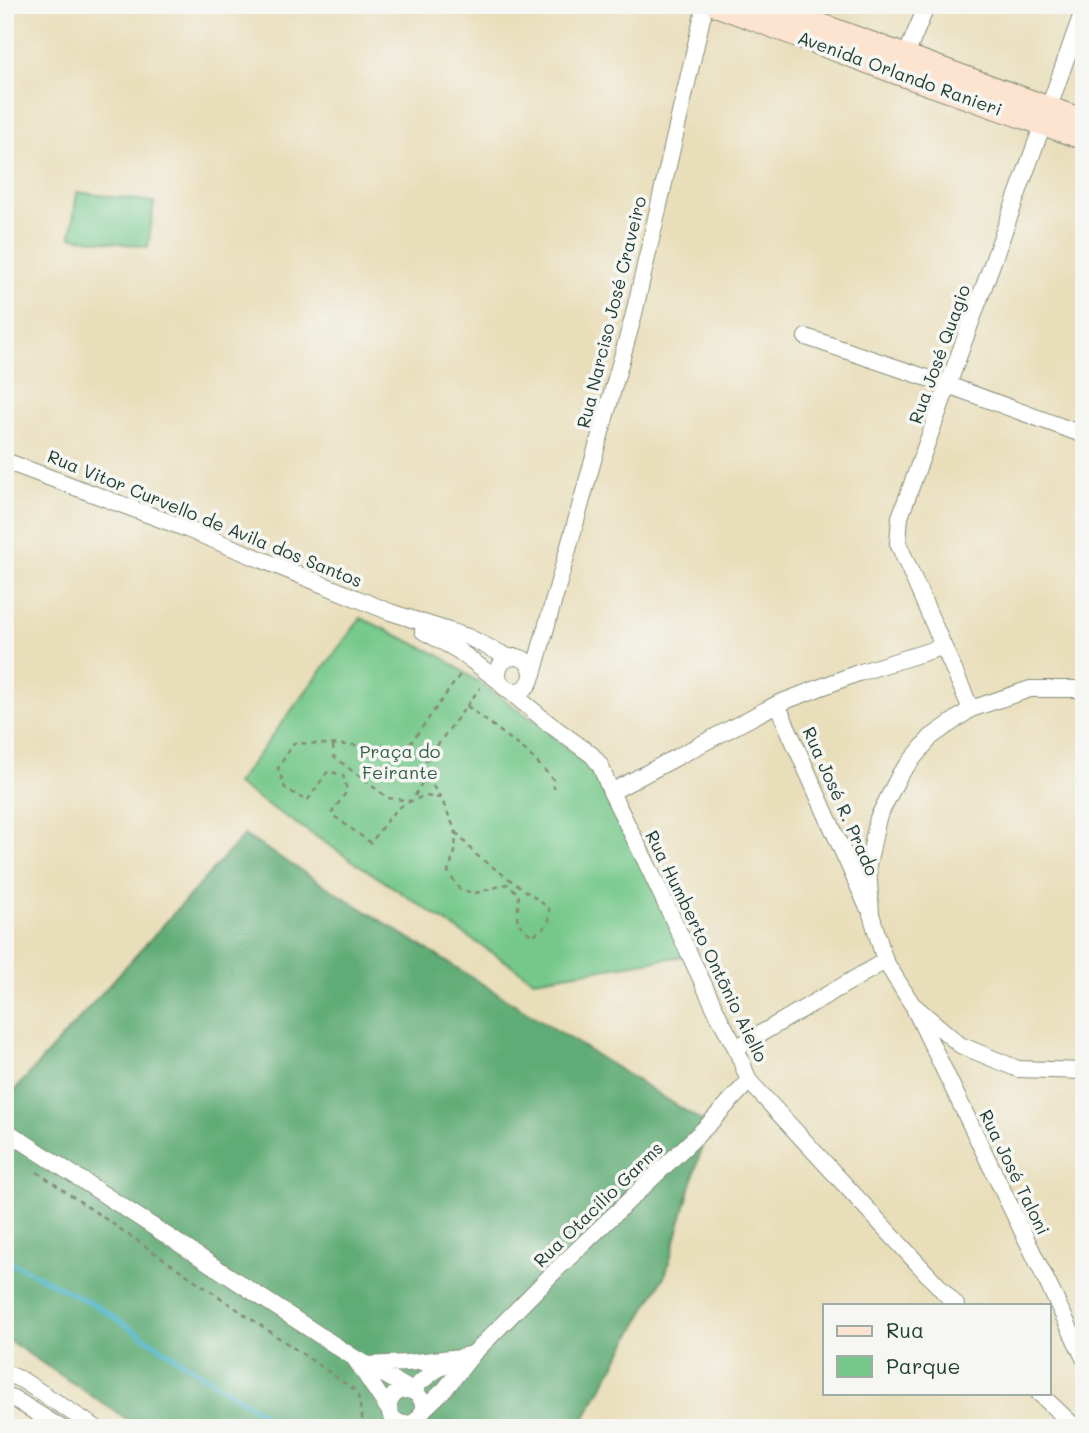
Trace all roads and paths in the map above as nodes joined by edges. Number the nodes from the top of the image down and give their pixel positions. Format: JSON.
{"nodes":[{"id":1,"x":705,"y":5,"type":"edge"},
{"id":2,"x":717,"y":5,"type":"edge"},
{"id":3,"x":765,"y":5,"type":"edge"},
{"id":4,"x":927,"y":5,"type":"edge"},
{"id":5,"x":1084,"y":8,"type":"edge"},
{"id":6,"x":902,"y":64,"type":"junction"},
{"id":7,"x":1045,"y":116,"type":"junction"},
{"id":8,"x":1084,"y":121,"type":"edge"},
{"id":9,"x":1084,"y":138,"type":"edge"},
{"id":10,"x":806,"y":337,"type":"dead end"},
{"id":11,"x":948,"y":385,"type":"junction"},
{"id":12,"x":1084,"y":435,"type":"edge"},
{"id":13,"x":5,"y":461,"type":"edge"},
{"id":14,"x":390,"y":612,"type":"junction"},
{"id":15,"x":547,"y":626,"type":"junction"},
{"id":16,"x":942,"y":647,"type":"junction"},
{"id":17,"x":511,"y":657,"type":"junction"},
{"id":18,"x":466,"y":666,"type":"dead end"},
{"id":19,"x":532,"y":679,"type":"junction"},
{"id":20,"x":497,"y":683,"type":"junction"},
{"id":21,"x":1084,"y":689,"type":"edge"},
{"id":22,"x":777,"y":704,"type":"junction"},
{"id":23,"x":467,"y":706,"type":"junction"},
{"id":24,"x":971,"y":709,"type":"junction"},
{"id":25,"x":548,"y":723,"type":"junction"},
{"id":26,"x":332,"y":744,"type":"junction"},
{"id":27,"x":428,"y":772,"type":"junction"},
{"id":28,"x":554,"y":789,"type":"dead end"},
{"id":29,"x":611,"y":792,"type":"junction"},
{"id":30,"x":441,"y":798,"type":"junction"},
{"id":31,"x":412,"y":801,"type":"junction"},
{"id":32,"x":456,"y":832,"type":"junction"},
{"id":33,"x":870,"y":914,"type":"junction"},
{"id":34,"x":885,"y":961,"type":"junction"},
{"id":35,"x":912,"y":1003,"type":"junction"},
{"id":36,"x":736,"y":1048,"type":"junction"},
{"id":37,"x":1084,"y":1072,"type":"edge"},
{"id":38,"x":750,"y":1081,"type":"junction"},
{"id":39,"x":5,"y":1130,"type":"edge"},
{"id":40,"x":28,"y":1166,"type":"dead end"},
{"id":41,"x":955,"y":1304,"type":"edge"},
{"id":42,"x":466,"y":1355,"type":"junction"},
{"id":43,"x":1084,"y":1358,"type":"edge"},
{"id":44,"x":360,"y":1361,"type":"junction"},
{"id":45,"x":5,"y":1373,"type":"edge"},
{"id":46,"x":411,"y":1390,"type":"junction"},
{"id":47,"x":1040,"y":1394,"type":"edge"},
{"id":48,"x":5,"y":1395,"type":"edge"},
{"id":49,"x":424,"y":1409,"type":"junction"},
{"id":50,"x":399,"y":1422,"type":"edge"},
{"id":51,"x":61,"y":1428,"type":"edge"},
{"id":52,"x":96,"y":1428,"type":"edge"},
{"id":53,"x":364,"y":1428,"type":"edge"},
{"id":54,"x":1076,"y":1428,"type":"edge"}],
"edges":[{"from":1,"to":15,"type":"street","name":"Rua Narciso José Craveiro"},
{"from":2,"to":6,"type":"main road","name":"Avenida Orlando Ranieri"},
{"from":3,"to":6,"type":"main road","name":"Avenida Orlando Ranieri"},
{"from":4,"to":6,"type":"street"},
{"from":5,"to":7,"type":"street","name":"Rua José Quagio"},
{"from":6,"to":7,"type":"main road","name":"Avenida Orlando Ranieri"},
{"from":7,"to":8,"type":"main road","name":"Avenida Orlando Ranieri"},
{"from":7,"to":9,"type":"main road","name":"Avenida Orlando Ranieri"},
{"from":7,"to":11,"type":"street","name":"Rua José Quagio"},
{"from":10,"to":11,"type":"street"},
{"from":11,"to":12,"type":"street"},
{"from":11,"to":16,"type":"street","name":"Rua José Quagio"},
{"from":13,"to":14,"type":"street","name":"Rua Vitor Curvello de Avila dos Santos"},
{"from":14,"to":17,"type":"street","name":"Rua Vitor Curvello de Avila dos Santos"},
{"from":14,"to":20,"type":"street","name":"Rua Vitor Curvello de Avila dos Santos"},
{"from":15,"to":17,"type":"street"},
{"from":15,"to":19,"type":"street","name":"Rua Narciso José Craveiro"},
{"from":16,"to":22,"type":"street"},
{"from":16,"to":24,"type":"street","name":"Rua José Quagio"},
{"from":17,"to":19,"type":"street"},
{"from":17,"to":20,"type":"street"},
{"from":18,"to":26,"type":"path"},
{"from":19,"to":20,"type":"street"},
{"from":19,"to":25,"type":"street"},
{"from":20,"to":23,"type":"path"},
{"from":20,"to":25,"type":"street"},
{"from":21,"to":24,"type":"street"},
{"from":22,"to":29,"type":"street"},
{"from":22,"to":33,"type":"street","name":"Rua José R. Prado"},
{"from":23,"to":27,"type":"path"},
{"from":23,"to":28,"type":"path"},
{"from":24,"to":33,"type":"street"},
{"from":25,"to":29,"type":"street","name":"Rua Humberto Ontõnio Aiello"},
{"from":26,"to":31,"type":"path"},
{"from":26,"to":31,"type":"path"},
{"from":27,"to":30,"type":"path"},
{"from":27,"to":31,"type":"path"},
{"from":29,"to":36,"type":"street","name":"Rua Humberto Ontõnio Aiello"},
{"from":30,"to":31,"type":"path"},
{"from":30,"to":32,"type":"path"},
{"from":32,"to":32,"type":"path"},
{"from":33,"to":34,"type":"street"},
{"from":34,"to":35,"type":"street"},
{"from":34,"to":36,"type":"street"},
{"from":35,"to":37,"type":"street"},
{"from":35,"to":43,"type":"street","name":"Rua José Taloni"},
{"from":36,"to":38,"type":"street","name":"Rua Humberto Ontõnio Aiello"},
{"from":38,"to":41,"type":"street","name":"Rua Humberto Ontõnio Aiello"},
{"from":38,"to":42,"type":"street","name":"Rua Otacílio Garms"},
{"from":39,"to":44,"type":"street"},
{"from":40,"to":53,"type":"path"},
{"from":42,"to":44,"type":"street"},
{"from":42,"to":46,"type":"street","name":"Rua Otacílio Garms"},
{"from":42,"to":49,"type":"street","name":"Rua Otacílio Garms"},
{"from":44,"to":46,"type":"street"},
{"from":44,"to":50,"type":"street"},
{"from":45,"to":52,"type":"street"},
{"from":46,"to":49,"type":"street"},
{"from":46,"to":50,"type":"street"},
{"from":47,"to":54,"type":"street"},
{"from":48,"to":51,"type":"street"},
{"from":49,"to":50,"type":"street"}]}
